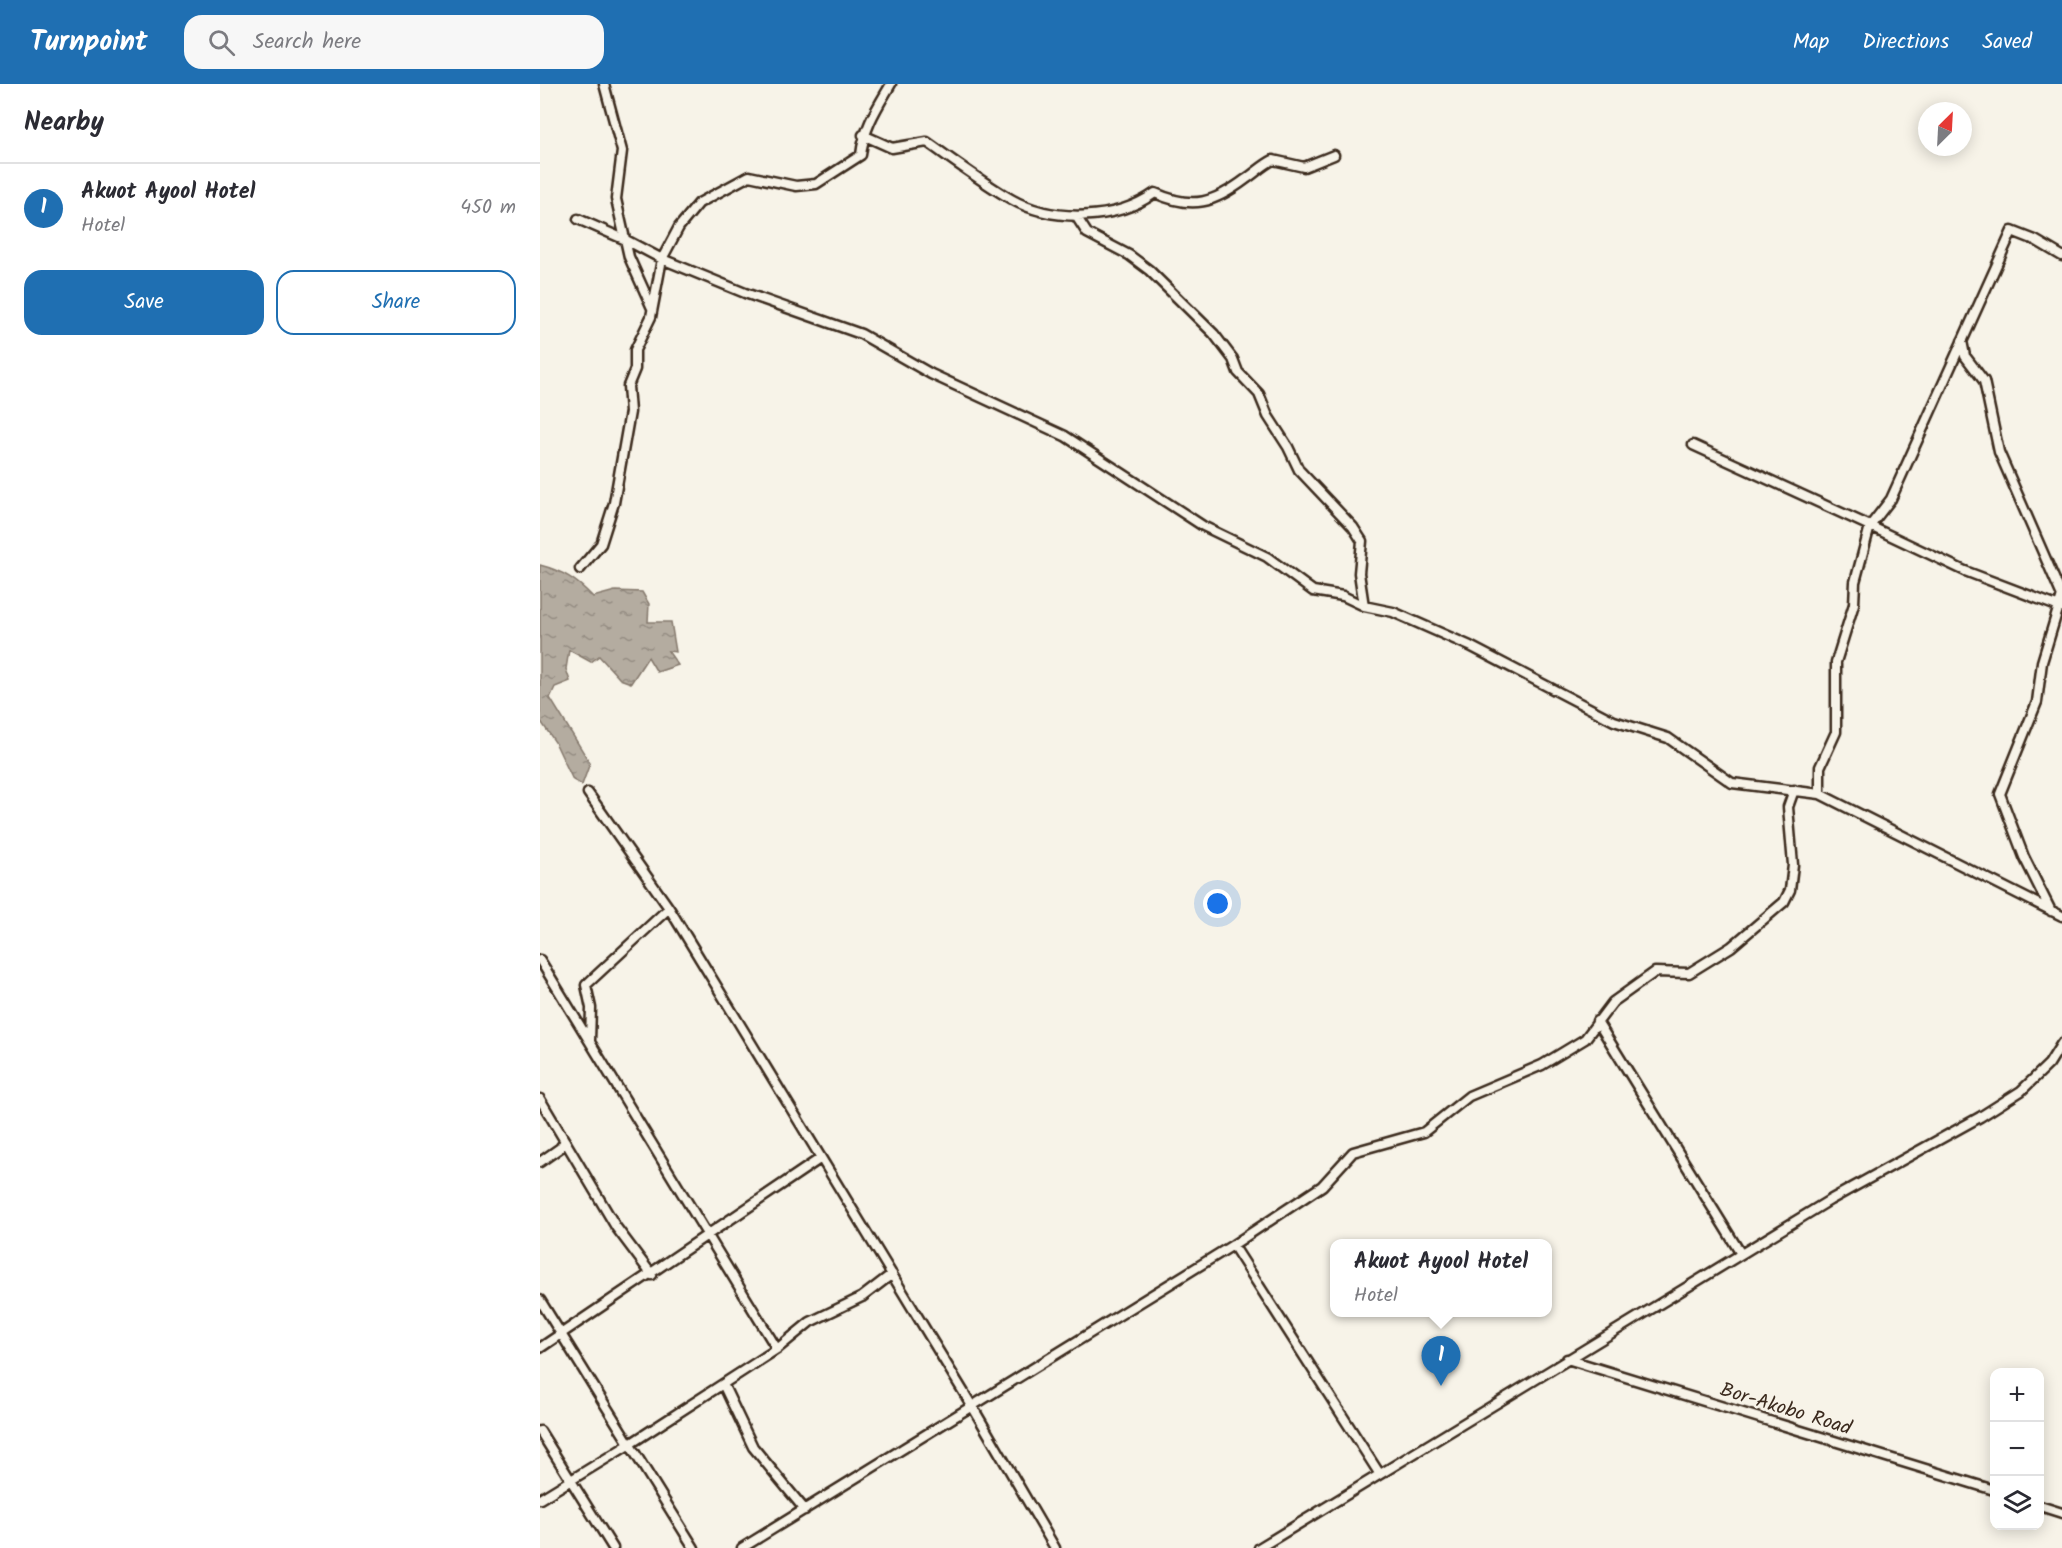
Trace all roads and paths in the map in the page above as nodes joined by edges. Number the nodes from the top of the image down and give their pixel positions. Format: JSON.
{"nodes":[{"id":1,"x":604,"y":84,"type":"edge"},
{"id":2,"x":891,"y":84,"type":"edge"},
{"id":3,"x":863,"y":135,"type":"junction"},
{"id":4,"x":1334,"y":155,"type":"dead end"},
{"id":5,"x":1076,"y":216,"type":"junction"},
{"id":6,"x":578,"y":219,"type":"dead end"},
{"id":7,"x":626,"y":240,"type":"junction"},
{"id":8,"x":2062,"y":256,"type":"edge"},
{"id":9,"x":662,"y":259,"type":"junction"},
{"id":10,"x":652,"y":308,"type":"junction"},
{"id":11,"x":1962,"y":341,"type":"junction"},
{"id":12,"x":1693,"y":445,"type":"dead end"},
{"id":13,"x":1870,"y":526,"type":"junction"},
{"id":14,"x":580,"y":569,"type":"dead end"},
{"id":15,"x":1364,"y":606,"type":"junction"},
{"id":16,"x":2061,"y":608,"type":"edge"},
{"id":17,"x":1794,"y":790,"type":"junction"},
{"id":18,"x":588,"y":793,"type":"dead end"},
{"id":19,"x":1820,"y":794,"type":"junction"},
{"id":20,"x":669,"y":908,"type":"junction"},
{"id":21,"x":2051,"y":911,"type":"junction"},
{"id":22,"x":2062,"y":916,"type":"edge"},
{"id":23,"x":540,"y":960,"type":"edge"},
{"id":24,"x":1597,"y":1021,"type":"junction"},
{"id":25,"x":590,"y":1041,"type":"junction"},
{"id":26,"x":2062,"y":1043,"type":"edge"},
{"id":27,"x":540,"y":1100,"type":"edge"},
{"id":28,"x":565,"y":1141,"type":"junction"},
{"id":29,"x":821,"y":1158,"type":"junction"},
{"id":30,"x":540,"y":1162,"type":"edge"},
{"id":31,"x":709,"y":1236,"type":"junction"},
{"id":32,"x":1233,"y":1245,"type":"junction"},
{"id":33,"x":1741,"y":1254,"type":"junction"},
{"id":34,"x":652,"y":1275,"type":"junction"},
{"id":35,"x":892,"y":1275,"type":"junction"},
{"id":36,"x":540,"y":1300,"type":"edge"},
{"id":37,"x":562,"y":1335,"type":"junction"},
{"id":38,"x":540,"y":1348,"type":"edge"},
{"id":39,"x":777,"y":1349,"type":"junction"},
{"id":40,"x":1567,"y":1359,"type":"junction"},
{"id":41,"x":723,"y":1384,"type":"junction"},
{"id":42,"x":972,"y":1406,"type":"junction"},
{"id":43,"x":540,"y":1431,"type":"edge"},
{"id":44,"x":630,"y":1444,"type":"junction"},
{"id":45,"x":1379,"y":1473,"type":"junction"},
{"id":46,"x":571,"y":1480,"type":"junction"},
{"id":47,"x":1990,"y":1488,"type":"edge"},
{"id":48,"x":540,"y":1498,"type":"edge"},
{"id":49,"x":2044,"y":1507,"type":"edge"},
{"id":50,"x":805,"y":1510,"type":"junction"},
{"id":51,"x":2062,"y":1514,"type":"edge"},
{"id":52,"x":613,"y":1548,"type":"edge"},
{"id":53,"x":694,"y":1548,"type":"edge"},
{"id":54,"x":742,"y":1548,"type":"edge"},
{"id":55,"x":1055,"y":1548,"type":"edge"},
{"id":56,"x":1259,"y":1548,"type":"edge"}],
"edges":[{"from":1,"to":7,"type":"street"},
{"from":2,"to":3,"type":"street"},
{"from":3,"to":5,"type":"street"},
{"from":3,"to":9,"type":"street"},
{"from":4,"to":5,"type":"street"},
{"from":5,"to":15,"type":"street"},
{"from":6,"to":7,"type":"street"},
{"from":7,"to":9,"type":"street"},
{"from":7,"to":10,"type":"street"},
{"from":8,"to":11,"type":"street"},
{"from":9,"to":10,"type":"street"},
{"from":9,"to":15,"type":"street"},
{"from":10,"to":14,"type":"street"},
{"from":11,"to":13,"type":"street"},
{"from":11,"to":16,"type":"street"},
{"from":12,"to":13,"type":"street"},
{"from":13,"to":16,"type":"street"},
{"from":13,"to":19,"type":"street"},
{"from":15,"to":17,"type":"street"},
{"from":16,"to":21,"type":"street"},
{"from":17,"to":19,"type":"street"},
{"from":17,"to":24,"type":"street"},
{"from":18,"to":20,"type":"street"},
{"from":19,"to":21,"type":"street"},
{"from":20,"to":25,"type":"street"},
{"from":20,"to":29,"type":"street"},
{"from":21,"to":22,"type":"street"},
{"from":23,"to":25,"type":"street"},
{"from":24,"to":32,"type":"street"},
{"from":24,"to":33,"type":"street"},
{"from":25,"to":31,"type":"street"},
{"from":26,"to":33,"type":"street"},
{"from":27,"to":28,"type":"street"},
{"from":28,"to":30,"type":"street"},
{"from":28,"to":34,"type":"street"},
{"from":29,"to":31,"type":"street"},
{"from":29,"to":35,"type":"street"},
{"from":31,"to":34,"type":"street"},
{"from":31,"to":39,"type":"street"},
{"from":32,"to":42,"type":"street"},
{"from":32,"to":45,"type":"street"},
{"from":33,"to":40,"type":"street"},
{"from":34,"to":37,"type":"street"},
{"from":35,"to":39,"type":"street"},
{"from":35,"to":42,"type":"street"},
{"from":36,"to":37,"type":"street"},
{"from":37,"to":38,"type":"street"},
{"from":37,"to":44,"type":"street"},
{"from":39,"to":41,"type":"street"},
{"from":40,"to":45,"type":"street"},
{"from":40,"to":47,"type":"street","name":"Bor-Akobo Road"},
{"from":41,"to":44,"type":"street"},
{"from":41,"to":50,"type":"street"},
{"from":42,"to":50,"type":"street"},
{"from":42,"to":55,"type":"street"},
{"from":43,"to":46,"type":"street"},
{"from":44,"to":46,"type":"street"},
{"from":44,"to":53,"type":"street"},
{"from":45,"to":56,"type":"street"},
{"from":46,"to":48,"type":"street"},
{"from":46,"to":52,"type":"street"},
{"from":49,"to":51,"type":"street"},
{"from":50,"to":54,"type":"street"}]}
